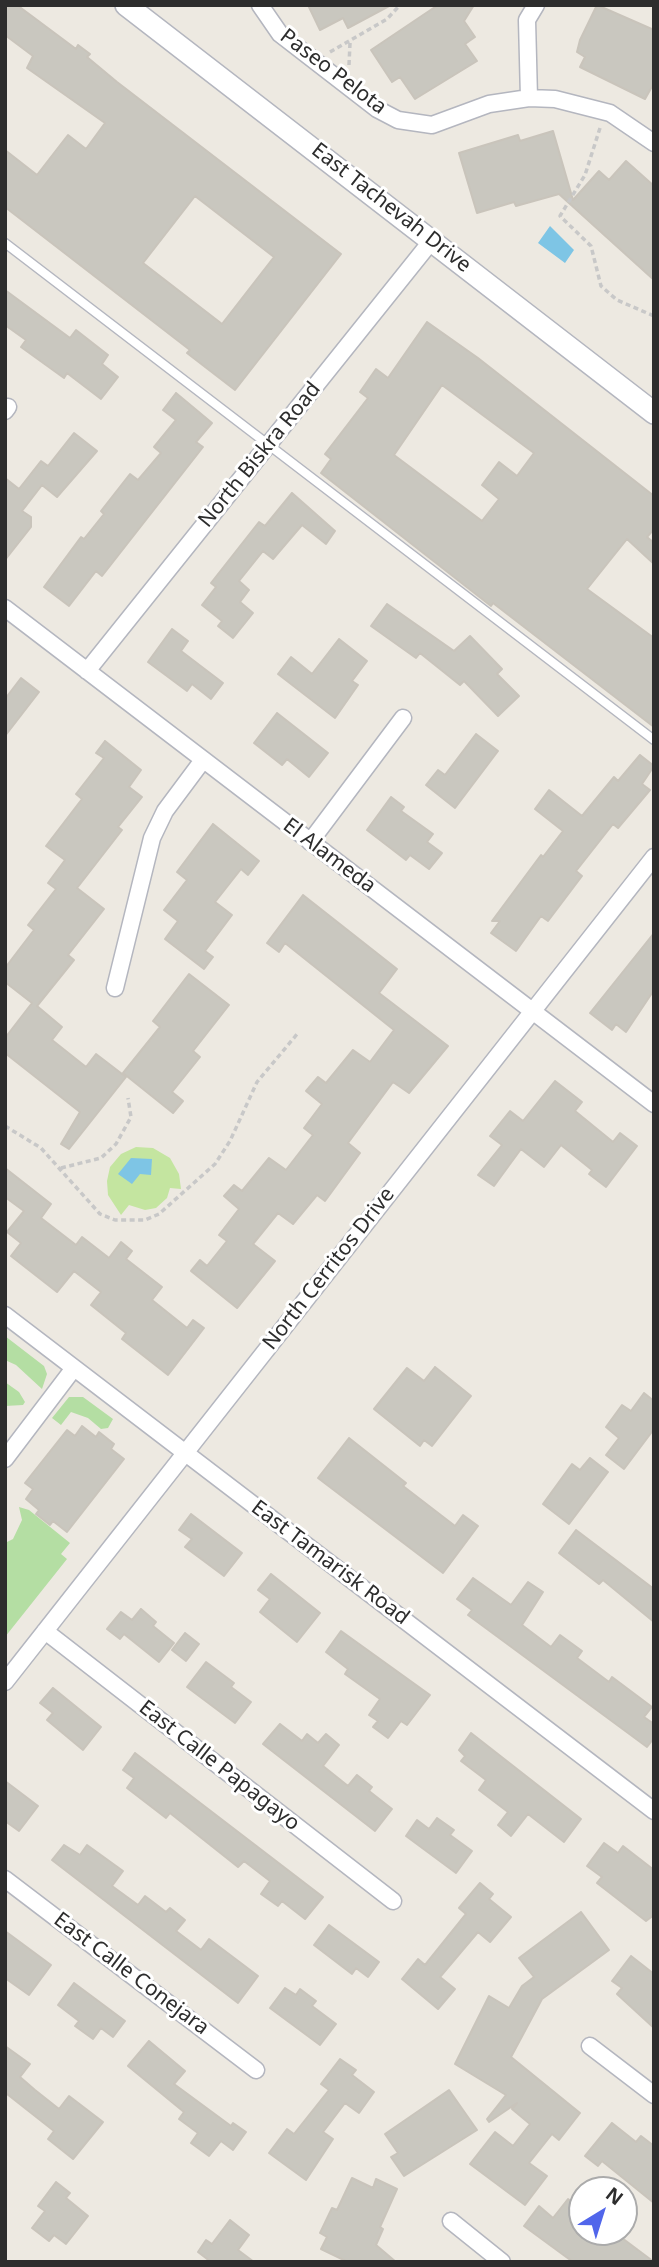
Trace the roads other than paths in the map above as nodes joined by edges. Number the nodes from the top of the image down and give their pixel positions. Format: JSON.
{"nodes":[{"id":1,"x":126,"y":5,"type":"edge"},
{"id":2,"x":260,"y":5,"type":"edge"},
{"id":3,"x":536,"y":5,"type":"edge"},
{"id":4,"x":529,"y":98,"type":"junction"},
{"id":5,"x":654,"y":143,"type":"edge"},
{"id":6,"x":433,"y":239,"type":"junction"},
{"id":7,"x":5,"y":243,"type":"edge"},
{"id":8,"x":654,"y":412,"type":"edge"},
{"id":9,"x":268,"y":444,"type":"junction"},
{"id":10,"x":5,"y":608,"type":"edge"},
{"id":11,"x":87,"y":671,"type":"junction"},
{"id":12,"x":403,"y":719,"type":"dead end"},
{"id":13,"x":654,"y":740,"type":"edge"},
{"id":14,"x":203,"y":760,"type":"junction"},
{"id":15,"x":310,"y":842,"type":"junction"},
{"id":16,"x":654,"y":857,"type":"edge"},
{"id":17,"x":115,"y":988,"type":"dead end"},
{"id":18,"x":532,"y":1012,"type":"junction"},
{"id":19,"x":654,"y":1104,"type":"edge"},
{"id":20,"x":5,"y":1315,"type":"edge"},
{"id":21,"x":75,"y":1368,"type":"junction"},
{"id":22,"x":185,"y":1452,"type":"junction"},
{"id":23,"x":5,"y":1459,"type":"edge"},
{"id":24,"x":45,"y":1631,"type":"junction"},
{"id":25,"x":5,"y":1682,"type":"edge"},
{"id":26,"x":654,"y":1811,"type":"edge"},
{"id":27,"x":5,"y":1879,"type":"edge"},
{"id":28,"x":393,"y":1901,"type":"dead end"},
{"id":29,"x":590,"y":2046,"type":"dead end"},
{"id":30,"x":256,"y":2070,"type":"dead end"},
{"id":31,"x":654,"y":2095,"type":"edge"},
{"id":32,"x":451,"y":2221,"type":"dead end"},
{"id":33,"x":502,"y":2262,"type":"edge"}],
"edges":[{"from":1,"to":6,"type":"street","name":"East Tachevah Drive"},
{"from":2,"to":4,"type":"street","name":"Paseo Pelota"},
{"from":3,"to":4,"type":"street"},
{"from":4,"to":5,"type":"street","name":"Paseo Pelota"},
{"from":6,"to":8,"type":"street","name":"East Tachevah Drive"},
{"from":6,"to":9,"type":"street","name":"North Biskra Road"},
{"from":7,"to":9,"type":"lane"},
{"from":9,"to":11,"type":"street","name":"North Biskra Road"},
{"from":9,"to":13,"type":"lane"},
{"from":10,"to":11,"type":"street","name":"El Alameda"},
{"from":11,"to":14,"type":"street","name":"El Alameda"},
{"from":12,"to":15,"type":"street"},
{"from":14,"to":15,"type":"street","name":"El Alameda"},
{"from":14,"to":17,"type":"street"},
{"from":15,"to":18,"type":"street","name":"El Alameda"},
{"from":16,"to":18,"type":"street","name":"North Cerritos Drive"},
{"from":18,"to":19,"type":"street","name":"El Alameda"},
{"from":18,"to":22,"type":"street","name":"North Cerritos Drive"},
{"from":20,"to":21,"type":"street","name":"East Tamarisk Road"},
{"from":21,"to":22,"type":"street","name":"East Tamarisk Road"},
{"from":21,"to":23,"type":"street"},
{"from":22,"to":24,"type":"street","name":"North Cerritos Drive"},
{"from":22,"to":26,"type":"street","name":"East Tamarisk Road"},
{"from":24,"to":25,"type":"street","name":"North Cerritos Drive"},
{"from":24,"to":28,"type":"street","name":"East Calle Papagayo"},
{"from":27,"to":30,"type":"street","name":"East Calle Conejara"},
{"from":29,"to":31,"type":"street"},
{"from":32,"to":33,"type":"street"}]}
